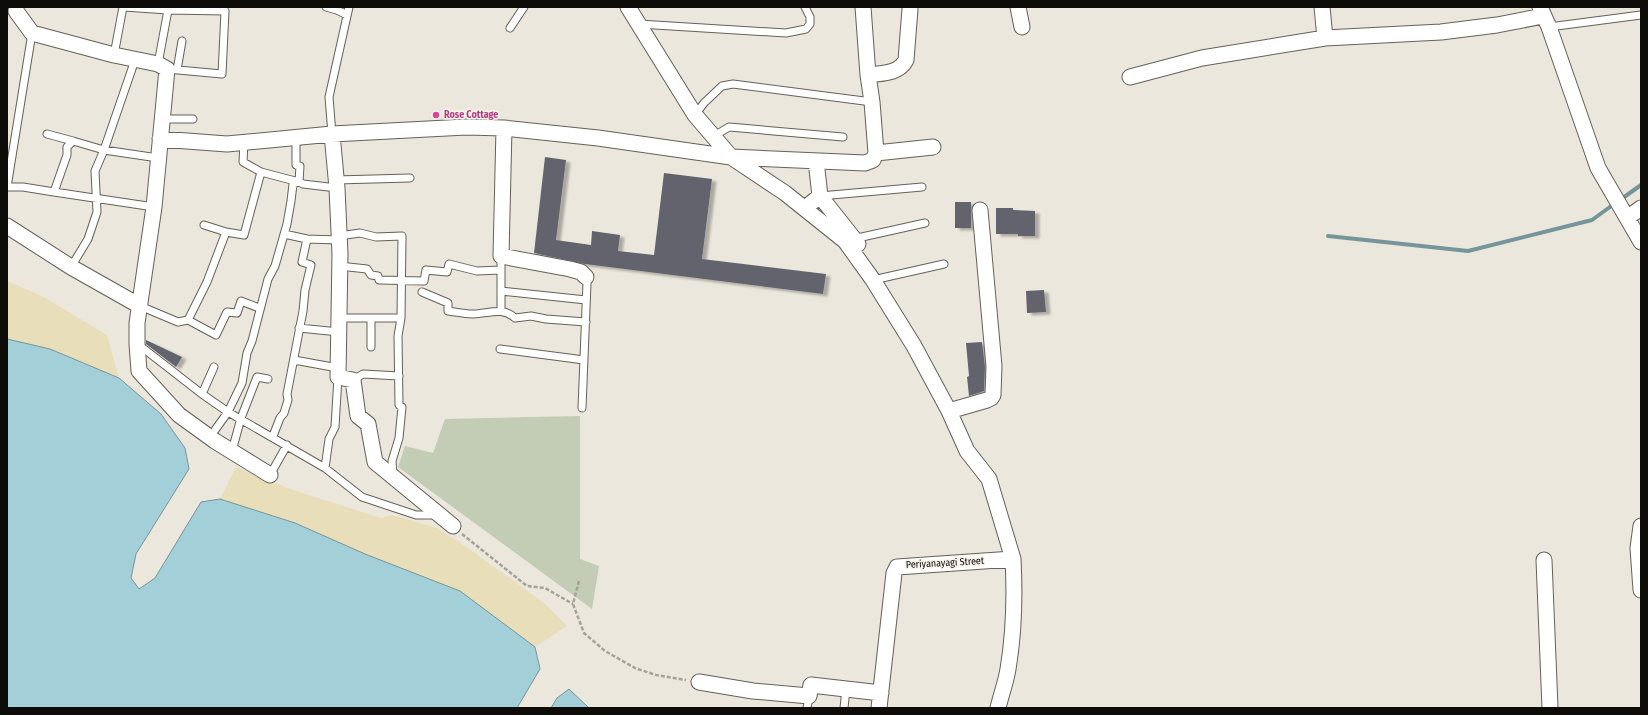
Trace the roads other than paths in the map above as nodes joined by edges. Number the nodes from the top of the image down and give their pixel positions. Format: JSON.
{"nodes":[{"id":1,"x":123,"y":7,"type":"edge"},
{"id":2,"x":326,"y":7,"type":"edge"},
{"id":3,"x":349,"y":7,"type":"edge"},
{"id":4,"x":524,"y":7,"type":"edge"},
{"id":5,"x":628,"y":7,"type":"edge"},
{"id":6,"x":805,"y":7,"type":"edge"},
{"id":7,"x":863,"y":7,"type":"edge"},
{"id":8,"x":1018,"y":7,"type":"edge"},
{"id":9,"x":1322,"y":7,"type":"edge"},
{"id":10,"x":910,"y":9,"type":"dead end"},
{"id":11,"x":168,"y":10,"type":"junction"},
{"id":12,"x":13,"y":13,"type":"edge"},
{"id":13,"x":347,"y":15,"type":"junction"},
{"id":14,"x":1641,"y":15,"type":"edge"},
{"id":15,"x":1544,"y":17,"type":"edge"},
{"id":16,"x":637,"y":23,"type":"junction"},
{"id":17,"x":1022,"y":27,"type":"dead end"},
{"id":18,"x":510,"y":28,"type":"dead end"},
{"id":19,"x":32,"y":33,"type":"junction"},
{"id":20,"x":1325,"y":38,"type":"junction"},
{"id":21,"x":182,"y":42,"type":"dead end"},
{"id":22,"x":114,"y":55,"type":"junction"},
{"id":23,"x":135,"y":60,"type":"junction"},
{"id":24,"x":167,"y":67,"type":"junction"},
{"id":25,"x":868,"y":75,"type":"junction"},
{"id":26,"x":1130,"y":77,"type":"dead end"},
{"id":27,"x":872,"y":102,"type":"junction"},
{"id":28,"x":695,"y":115,"type":"junction"},
{"id":29,"x":163,"y":119,"type":"junction"},
{"id":30,"x":193,"y":119,"type":"dead end"},
{"id":31,"x":504,"y":128,"type":"junction"},
{"id":32,"x":47,"y":134,"type":"dead end"},
{"id":33,"x":332,"y":134,"type":"junction"},
{"id":34,"x":714,"y":136,"type":"junction"},
{"id":35,"x":296,"y":137,"type":"junction"},
{"id":36,"x":843,"y":137,"type":"dead end"},
{"id":37,"x":160,"y":139,"type":"junction"},
{"id":38,"x":74,"y":141,"type":"junction"},
{"id":39,"x":244,"y":142,"type":"junction"},
{"id":40,"x":933,"y":147,"type":"dead end"},
{"id":41,"x":104,"y":150,"type":"junction"},
{"id":42,"x":876,"y":153,"type":"junction"},
{"id":43,"x":731,"y":157,"type":"junction"},
{"id":44,"x":158,"y":158,"type":"junction"},
{"id":45,"x":816,"y":161,"type":"junction"},
{"id":46,"x":261,"y":172,"type":"junction"},
{"id":47,"x":410,"y":178,"type":"dead end"},
{"id":48,"x":299,"y":182,"type":"junction"},
{"id":49,"x":336,"y":184,"type":"junction"},
{"id":50,"x":922,"y":186,"type":"dead end"},
{"id":51,"x":7,"y":187,"type":"edge"},
{"id":52,"x":54,"y":192,"type":"junction"},
{"id":53,"x":820,"y":196,"type":"junction"},
{"id":54,"x":97,"y":197,"type":"junction"},
{"id":55,"x":154,"y":207,"type":"junction"},
{"id":56,"x":805,"y":208,"type":"junction"},
{"id":57,"x":1641,"y":208,"type":"edge"},
{"id":58,"x":980,"y":210,"type":"dead end"},
{"id":59,"x":1625,"y":215,"type":"junction"},
{"id":60,"x":925,"y":223,"type":"dead end"},
{"id":61,"x":204,"y":225,"type":"dead end"},
{"id":62,"x":7,"y":226,"type":"edge"},
{"id":63,"x":226,"y":232,"type":"junction"},
{"id":64,"x":284,"y":234,"type":"junction"},
{"id":65,"x":339,"y":238,"type":"junction"},
{"id":66,"x":307,"y":239,"type":"junction"},
{"id":67,"x":850,"y":240,"type":"junction"},
{"id":68,"x":1641,"y":242,"type":"edge"},
{"id":69,"x":501,"y":263,"type":"junction"},
{"id":70,"x":944,"y":264,"type":"dead end"},
{"id":71,"x":339,"y":266,"type":"junction"},
{"id":72,"x":71,"y":267,"type":"junction"},
{"id":73,"x":586,"y":277,"type":"joint"},
{"id":74,"x":878,"y":279,"type":"junction"},
{"id":75,"x":402,"y":281,"type":"junction"},
{"id":76,"x":501,"y":291,"type":"junction"},
{"id":77,"x":422,"y":292,"type":"dead end"},
{"id":78,"x":586,"y":300,"type":"junction"},
{"id":79,"x":140,"y":306,"type":"junction"},
{"id":80,"x":260,"y":308,"type":"junction"},
{"id":81,"x":501,"y":311,"type":"junction"},
{"id":82,"x":906,"y":316,"type":"dead end"},
{"id":83,"x":371,"y":318,"type":"junction"},
{"id":84,"x":401,"y":318,"type":"junction"},
{"id":85,"x":188,"y":320,"type":"junction"},
{"id":86,"x":586,"y":322,"type":"junction"},
{"id":87,"x":339,"y":325,"type":"junction"},
{"id":88,"x":299,"y":328,"type":"junction"},
{"id":89,"x":137,"y":344,"type":"junction"},
{"id":90,"x":371,"y":347,"type":"dead end"},
{"id":91,"x":500,"y":349,"type":"dead end"},
{"id":92,"x":294,"y":360,"type":"junction"},
{"id":93,"x":584,"y":360,"type":"junction"},
{"id":94,"x":214,"y":367,"type":"dead end"},
{"id":95,"x":338,"y":373,"type":"junction"},
{"id":96,"x":399,"y":376,"type":"junction"},
{"id":97,"x":268,"y":379,"type":"dead end"},
{"id":98,"x":353,"y":380,"type":"junction"},
{"id":99,"x":202,"y":394,"type":"junction"},
{"id":100,"x":582,"y":408,"type":"dead end"},
{"id":101,"x":949,"y":411,"type":"junction"},
{"id":102,"x":228,"y":412,"type":"junction"},
{"id":103,"x":241,"y":418,"type":"junction"},
{"id":104,"x":215,"y":430,"type":"dead end"},
{"id":105,"x":272,"y":436,"type":"junction"},
{"id":106,"x":287,"y":444,"type":"junction"},
{"id":107,"x":232,"y":451,"type":"junction"},
{"id":108,"x":325,"y":468,"type":"junction"},
{"id":109,"x":270,"y":475,"type":"joint"},
{"id":110,"x":394,"y":478,"type":"junction"},
{"id":111,"x":438,"y":515,"type":"junction"},
{"id":112,"x":453,"y":526,"type":"road end"},
{"id":113,"x":1641,"y":526,"type":"edge"},
{"id":114,"x":1013,"y":559,"type":"junction"},
{"id":115,"x":1544,"y":560,"type":"dead end"},
{"id":116,"x":1641,"y":590,"type":"edge"},
{"id":117,"x":699,"y":682,"type":"road end"},
{"id":118,"x":846,"y":689,"type":"junction"},
{"id":119,"x":880,"y":701,"type":"edge"},
{"id":120,"x":808,"y":702,"type":"edge"},
{"id":121,"x":844,"y":708,"type":"edge"},
{"id":122,"x":998,"y":708,"type":"edge"},
{"id":123,"x":1550,"y":708,"type":"edge"}],
"edges":[{"from":1,"to":11,"type":"lane"},
{"from":1,"to":22,"type":"lane"},
{"from":2,"to":13,"type":"lane"},
{"from":3,"to":13,"type":"lane"},
{"from":4,"to":18,"type":"lane"},
{"from":5,"to":16,"type":"street"},
{"from":6,"to":16,"type":"lane"},
{"from":7,"to":25,"type":"street"},
{"from":8,"to":17,"type":"street"},
{"from":9,"to":20,"type":"street"},
{"from":10,"to":25,"type":"street"},
{"from":11,"to":24,"type":"lane"},
{"from":11,"to":24,"type":"lane"},
{"from":12,"to":19,"type":"street"},
{"from":13,"to":33,"type":"lane"},
{"from":14,"to":15,"type":"lane"},
{"from":15,"to":20,"type":"street"},
{"from":15,"to":59,"type":"street"},
{"from":16,"to":28,"type":"street"},
{"from":19,"to":22,"type":"street"},
{"from":19,"to":51,"type":"lane"},
{"from":20,"to":26,"type":"street"},
{"from":21,"to":24,"type":"lane"},
{"from":22,"to":23,"type":"street"},
{"from":23,"to":24,"type":"street"},
{"from":23,"to":41,"type":"lane"},
{"from":24,"to":29,"type":"street"},
{"from":25,"to":27,"type":"street"},
{"from":27,"to":28,"type":"lane"},
{"from":27,"to":42,"type":"street"},
{"from":28,"to":34,"type":"street"},
{"from":29,"to":30,"type":"lane"},
{"from":29,"to":37,"type":"street"},
{"from":31,"to":33,"type":"street"},
{"from":31,"to":43,"type":"street"},
{"from":31,"to":69,"type":"street"},
{"from":32,"to":38,"type":"lane"},
{"from":33,"to":35,"type":"street"},
{"from":33,"to":49,"type":"street"},
{"from":34,"to":36,"type":"lane"},
{"from":34,"to":43,"type":"street"},
{"from":35,"to":39,"type":"street"},
{"from":35,"to":48,"type":"lane"},
{"from":37,"to":39,"type":"street"},
{"from":37,"to":44,"type":"street"},
{"from":38,"to":41,"type":"lane"},
{"from":38,"to":52,"type":"lane"},
{"from":39,"to":46,"type":"lane"},
{"from":40,"to":42,"type":"street"},
{"from":41,"to":44,"type":"lane"},
{"from":41,"to":54,"type":"lane"},
{"from":42,"to":45,"type":"street"},
{"from":43,"to":45,"type":"street"},
{"from":43,"to":56,"type":"street"},
{"from":44,"to":55,"type":"street"},
{"from":45,"to":53,"type":"street"},
{"from":46,"to":48,"type":"lane"},
{"from":46,"to":63,"type":"lane"},
{"from":47,"to":49,"type":"lane"},
{"from":48,"to":49,"type":"lane"},
{"from":48,"to":64,"type":"lane"},
{"from":49,"to":65,"type":"street"},
{"from":50,"to":53,"type":"lane"},
{"from":51,"to":52,"type":"lane"},
{"from":52,"to":54,"type":"lane"},
{"from":53,"to":56,"type":"street"},
{"from":53,"to":67,"type":"street"},
{"from":54,"to":55,"type":"lane"},
{"from":54,"to":72,"type":"lane"},
{"from":55,"to":79,"type":"street"},
{"from":56,"to":67,"type":"street"},
{"from":57,"to":59,"type":"street"},
{"from":58,"to":101,"type":"street"},
{"from":59,"to":68,"type":"street"},
{"from":60,"to":67,"type":"lane"},
{"from":61,"to":63,"type":"lane"},
{"from":62,"to":72,"type":"street"},
{"from":63,"to":85,"type":"lane"},
{"from":64,"to":66,"type":"lane"},
{"from":64,"to":80,"type":"lane"},
{"from":65,"to":66,"type":"lane"},
{"from":65,"to":71,"type":"street"},
{"from":65,"to":75,"type":"lane"},
{"from":66,"to":88,"type":"lane"},
{"from":67,"to":74,"type":"street"},
{"from":69,"to":73,"type":"street"},
{"from":69,"to":75,"type":"lane"},
{"from":69,"to":76,"type":"lane"},
{"from":70,"to":74,"type":"lane"},
{"from":71,"to":75,"type":"lane"},
{"from":71,"to":87,"type":"street"},
{"from":72,"to":79,"type":"street"},
{"from":73,"to":78,"type":"lane"},
{"from":74,"to":82,"type":"street"},
{"from":74,"to":101,"type":"street"},
{"from":75,"to":84,"type":"lane"},
{"from":76,"to":78,"type":"lane"},
{"from":76,"to":81,"type":"lane"},
{"from":77,"to":81,"type":"lane"},
{"from":78,"to":86,"type":"lane"},
{"from":79,"to":85,"type":"lane"},
{"from":79,"to":89,"type":"street"},
{"from":80,"to":85,"type":"lane"},
{"from":80,"to":102,"type":"lane"},
{"from":81,"to":86,"type":"lane"},
{"from":83,"to":84,"type":"lane"},
{"from":83,"to":87,"type":"lane"},
{"from":83,"to":90,"type":"lane"},
{"from":84,"to":96,"type":"lane"},
{"from":86,"to":93,"type":"lane"},
{"from":87,"to":88,"type":"lane"},
{"from":87,"to":95,"type":"street"},
{"from":88,"to":92,"type":"lane"},
{"from":89,"to":99,"type":"lane"},
{"from":89,"to":107,"type":"street"},
{"from":91,"to":93,"type":"lane"},
{"from":92,"to":95,"type":"lane"},
{"from":92,"to":105,"type":"lane"},
{"from":93,"to":100,"type":"lane"},
{"from":94,"to":99,"type":"lane"},
{"from":95,"to":98,"type":"street"},
{"from":95,"to":108,"type":"lane"},
{"from":96,"to":98,"type":"lane"},
{"from":96,"to":110,"type":"lane"},
{"from":97,"to":103,"type":"lane"},
{"from":98,"to":110,"type":"street"},
{"from":99,"to":102,"type":"lane"},
{"from":101,"to":114,"type":"street"},
{"from":102,"to":103,"type":"lane"},
{"from":102,"to":104,"type":"lane"},
{"from":103,"to":105,"type":"lane"},
{"from":103,"to":107,"type":"lane"},
{"from":105,"to":106,"type":"lane"},
{"from":106,"to":108,"type":"lane"},
{"from":106,"to":109,"type":"lane"},
{"from":107,"to":109,"type":"street"},
{"from":108,"to":111,"type":"lane"},
{"from":110,"to":111,"type":"street"},
{"from":111,"to":112,"type":"street"},
{"from":113,"to":116,"type":"street"},
{"from":114,"to":119,"type":"street","name":"Periyanayagi Street"},
{"from":114,"to":122,"type":"street"},
{"from":115,"to":123,"type":"street"},
{"from":117,"to":120,"type":"street"},
{"from":118,"to":119,"type":"street"},
{"from":118,"to":120,"type":"street"},
{"from":118,"to":121,"type":"lane"}]}
